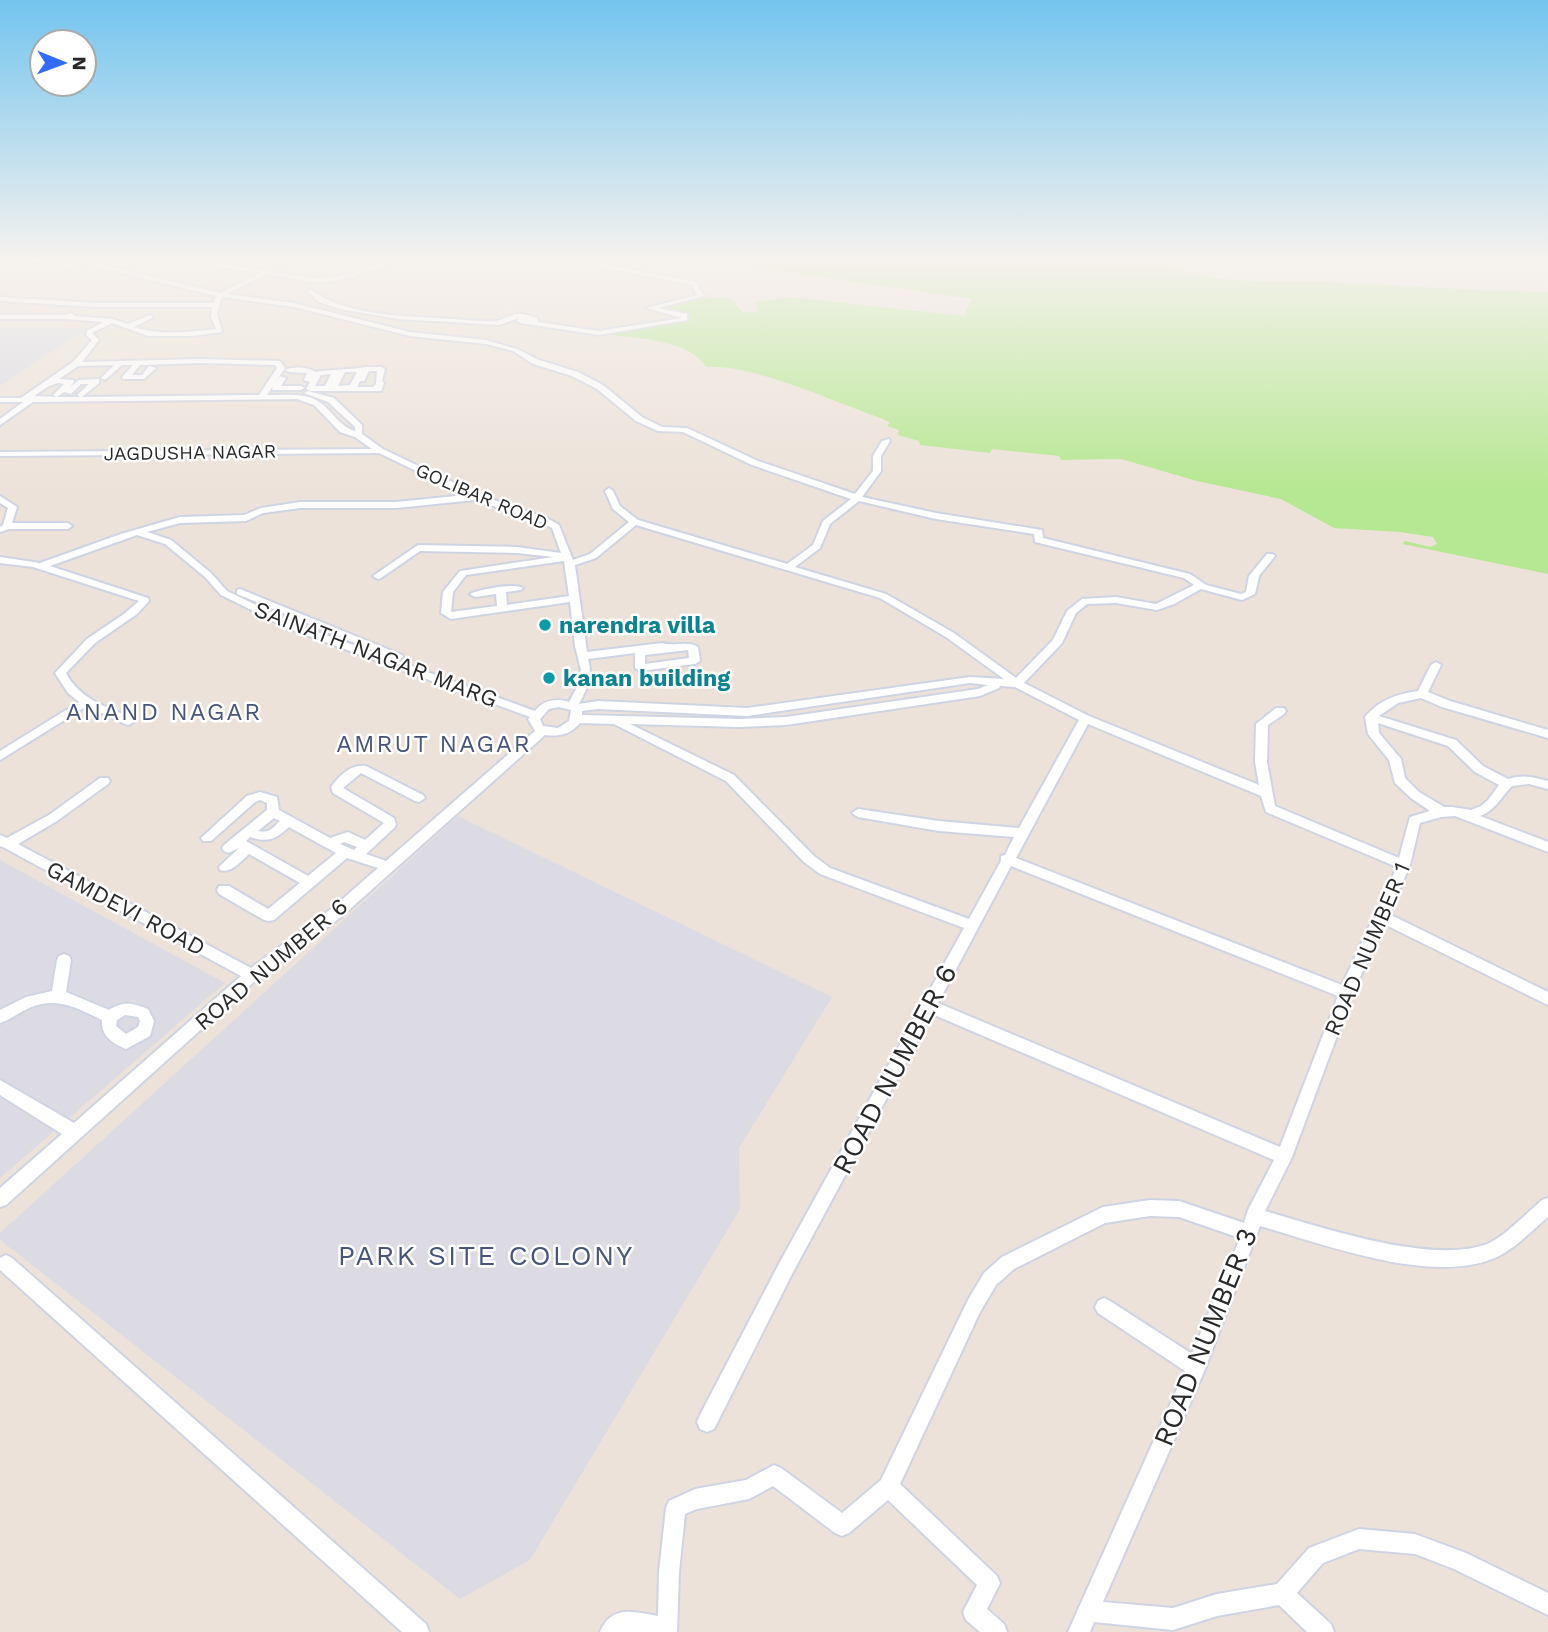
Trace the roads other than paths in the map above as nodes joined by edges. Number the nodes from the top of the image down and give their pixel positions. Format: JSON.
{"nodes":[{"id":1,"x":89,"y":335,"type":"edge"},
{"id":2,"x":421,"y":335,"type":"edge"},
{"id":3,"x":119,"y":363,"type":"junction"},
{"id":4,"x":138,"y":363,"type":"junction"},
{"id":5,"x":76,"y":364,"type":"junction"},
{"id":6,"x":152,"y":368,"type":"dead end"},
{"id":7,"x":283,"y":375,"type":"junction"},
{"id":8,"x":106,"y":378,"type":"dead end"},
{"id":9,"x":357,"y":388,"type":"junction"},
{"id":10,"x":377,"y":388,"type":"joint"},
{"id":11,"x":302,"y":393,"type":"junction"},
{"id":12,"x":69,"y":395,"type":"junction"},
{"id":13,"x":264,"y":395,"type":"junction"},
{"id":14,"x":0,"y":397,"type":"edge"},
{"id":15,"x":31,"y":397,"type":"junction"},
{"id":16,"x":105,"y":397,"type":"junction"},
{"id":17,"x":141,"y":404,"type":"dead end"},
{"id":18,"x":342,"y":413,"type":"junction"},
{"id":19,"x":327,"y":415,"type":"junction"},
{"id":20,"x":0,"y":423,"type":"edge"},
{"id":21,"x":358,"y":435,"type":"junction"},
{"id":22,"x":886,"y":442,"type":"dead end"},
{"id":23,"x":380,"y":451,"type":"junction"},
{"id":24,"x":0,"y":454,"type":"edge"},
{"id":25,"x":609,"y":491,"type":"dead end"},
{"id":26,"x":476,"y":497,"type":"junction"},
{"id":27,"x":856,"y":498,"type":"junction"},
{"id":28,"x":0,"y":499,"type":"edge"},
{"id":29,"x":635,"y":522,"type":"junction"},
{"id":30,"x":68,"y":527,"type":"dead end"},
{"id":31,"x":3,"y":528,"type":"edge"},
{"id":32,"x":140,"y":533,"type":"junction"},
{"id":33,"x":1270,"y":556,"type":"dead end"},
{"id":34,"x":568,"y":559,"type":"junction"},
{"id":35,"x":0,"y":560,"type":"edge"},
{"id":36,"x":41,"y":566,"type":"junction"},
{"id":37,"x":789,"y":567,"type":"junction"},
{"id":38,"x":378,"y":576,"type":"dead end"},
{"id":39,"x":1202,"y":586,"type":"junction"},
{"id":40,"x":219,"y":588,"type":"junction"},
{"id":41,"x":518,"y":588,"type":"dead end"},
{"id":42,"x":501,"y":590,"type":"junction"},
{"id":43,"x":475,"y":594,"type":"dead end"},
{"id":44,"x":574,"y":598,"type":"junction"},
{"id":45,"x":144,"y":601,"type":"joint"},
{"id":46,"x":502,"y":609,"type":"junction"},
{"id":47,"x":304,"y":620,"type":"junction"},
{"id":48,"x":294,"y":627,"type":"junction"},
{"id":49,"x":668,"y":649,"type":"junction"},
{"id":50,"x":583,"y":656,"type":"junction"},
{"id":51,"x":1436,"y":664,"type":"dead end"},
{"id":52,"x":999,"y":684,"type":"junction"},
{"id":53,"x":1017,"y":684,"type":"junction"},
{"id":54,"x":929,"y":687,"type":"junction"},
{"id":55,"x":1422,"y":694,"type":"junction"},
{"id":56,"x":934,"y":699,"type":"junction"},
{"id":57,"x":86,"y":702,"type":"junction"},
{"id":58,"x":862,"y":703,"type":"junction"},
{"id":59,"x":575,"y":711,"type":"junction"},
{"id":60,"x":1280,"y":711,"type":"dead end"},
{"id":61,"x":537,"y":712,"type":"junction"},
{"id":62,"x":646,"y":715,"type":"junction"},
{"id":63,"x":1371,"y":717,"type":"junction"},
{"id":64,"x":1085,"y":719,"type":"junction"},
{"id":65,"x":614,"y":720,"type":"junction"},
{"id":66,"x":129,"y":721,"type":"dead end"},
{"id":67,"x":542,"y":730,"type":"junction"},
{"id":68,"x":1548,"y":734,"type":"edge"},
{"id":69,"x":0,"y":756,"type":"edge"},
{"id":70,"x":104,"y":781,"type":"dead end"},
{"id":71,"x":1506,"y":783,"type":"junction"},
{"id":72,"x":1548,"y":785,"type":"edge"},
{"id":73,"x":1266,"y":793,"type":"junction"},
{"id":74,"x":419,"y":797,"type":"dead end"},
{"id":75,"x":273,"y":812,"type":"junction"},
{"id":76,"x":858,"y":813,"type":"dead end"},
{"id":77,"x":1443,"y":813,"type":"junction"},
{"id":78,"x":1465,"y":816,"type":"junction"},
{"id":79,"x":289,"y":821,"type":"junction"},
{"id":80,"x":249,"y":832,"type":"junction"},
{"id":81,"x":1020,"y":833,"type":"junction"},
{"id":82,"x":207,"y":838,"type":"dead end"},
{"id":83,"x":3,"y":842,"type":"edge"},
{"id":84,"x":331,"y":844,"type":"junction"},
{"id":85,"x":238,"y":846,"type":"junction"},
{"id":86,"x":366,"y":846,"type":"junction"},
{"id":87,"x":1548,"y":847,"type":"edge"},
{"id":88,"x":355,"y":856,"type":"junction"},
{"id":89,"x":1006,"y":859,"type":"junction"},
{"id":90,"x":1404,"y":865,"type":"junction"},
{"id":91,"x":225,"y":867,"type":"dead end"},
{"id":92,"x":386,"y":867,"type":"junction"},
{"id":93,"x":374,"y":877,"type":"junction"},
{"id":94,"x":310,"y":883,"type":"junction"},
{"id":95,"x":223,"y":890,"type":"dead end"},
{"id":96,"x":1381,"y":916,"type":"junction"},
{"id":97,"x":971,"y":925,"type":"junction"},
{"id":98,"x":64,"y":960,"type":"dead end"},
{"id":99,"x":253,"y":975,"type":"junction"},
{"id":100,"x":1346,"y":993,"type":"junction"},
{"id":101,"x":58,"y":996,"type":"junction"},
{"id":102,"x":1548,"y":999,"type":"edge"},
{"id":103,"x":930,"y":1006,"type":"junction"},
{"id":104,"x":0,"y":1017,"type":"edge"},
{"id":105,"x":110,"y":1017,"type":"dead end"},
{"id":106,"x":0,"y":1087,"type":"edge"},
{"id":107,"x":75,"y":1133,"type":"junction"},
{"id":108,"x":1284,"y":1157,"type":"junction"},
{"id":109,"x":0,"y":1199,"type":"edge"},
{"id":110,"x":1548,"y":1206,"type":"edge"},
{"id":111,"x":1252,"y":1224,"type":"junction"},
{"id":112,"x":6,"y":1264,"type":"dead end"},
{"id":113,"x":1104,"y":1307,"type":"dead end"},
{"id":114,"x":1196,"y":1367,"type":"junction"},
{"id":115,"x":708,"y":1422,"type":"dead end"},
{"id":116,"x":888,"y":1488,"type":"junction"},
{"id":117,"x":1283,"y":1594,"type":"junction"},
{"id":118,"x":1548,"y":1604,"type":"edge"},
{"id":119,"x":1087,"y":1611,"type":"junction"},
{"id":120,"x":418,"y":1632,"type":"edge"},
{"id":121,"x":611,"y":1632,"type":"edge"},
{"id":122,"x":996,"y":1632,"type":"edge"},
{"id":123,"x":1079,"y":1632,"type":"edge"},
{"id":124,"x":1323,"y":1632,"type":"edge"}],
"edges":[{"from":1,"to":5,"type":"street"},
{"from":2,"to":27,"type":"street"},
{"from":3,"to":4,"type":"street"},
{"from":3,"to":5,"type":"street"},
{"from":3,"to":8,"type":"street"},
{"from":4,"to":6,"type":"street"},
{"from":4,"to":7,"type":"street"},
{"from":5,"to":15,"type":"street"},
{"from":7,"to":11,"type":"street"},
{"from":7,"to":11,"type":"street"},
{"from":7,"to":13,"type":"street"},
{"from":9,"to":10,"type":"street"},
{"from":9,"to":10,"type":"street"},
{"from":9,"to":11,"type":"street"},
{"from":11,"to":13,"type":"street"},
{"from":11,"to":18,"type":"street","name":"GOLIBAR ROAD"},
{"from":11,"to":19,"type":"street"},
{"from":12,"to":15,"type":"street"},
{"from":12,"to":16,"type":"street"},
{"from":12,"to":16,"type":"street"},
{"from":12,"to":17,"type":"street"},
{"from":13,"to":16,"type":"street"},
{"from":14,"to":15,"type":"street"},
{"from":15,"to":20,"type":"street"},
{"from":18,"to":19,"type":"street"},
{"from":18,"to":21,"type":"street","name":"GOLIBAR ROAD"},
{"from":19,"to":21,"type":"street"},
{"from":21,"to":23,"type":"street","name":"GOLIBAR ROAD"},
{"from":22,"to":27,"type":"street"},
{"from":23,"to":24,"type":"street","name":"JAGDUSHA NAGAR"},
{"from":23,"to":26,"type":"street","name":"GOLIBAR ROAD"},
{"from":25,"to":29,"type":"street"},
{"from":26,"to":32,"type":"street"},
{"from":26,"to":34,"type":"street","name":"GOLIBAR ROAD"},
{"from":27,"to":37,"type":"street"},
{"from":27,"to":39,"type":"street"},
{"from":28,"to":31,"type":"street"},
{"from":29,"to":34,"type":"street"},
{"from":29,"to":37,"type":"street"},
{"from":30,"to":31,"type":"street"},
{"from":32,"to":36,"type":"street"},
{"from":32,"to":40,"type":"street"},
{"from":33,"to":39,"type":"street"},
{"from":34,"to":38,"type":"street"},
{"from":34,"to":44,"type":"street","name":"GOLIBAR ROAD"},
{"from":34,"to":46,"type":"street"},
{"from":35,"to":36,"type":"street"},
{"from":36,"to":45,"type":"street"},
{"from":37,"to":53,"type":"street"},
{"from":39,"to":53,"type":"street"},
{"from":40,"to":47,"type":"street"},
{"from":40,"to":48,"type":"street","name":"SAINATH NAGAR MARG"},
{"from":41,"to":42,"type":"street"},
{"from":42,"to":43,"type":"street"},
{"from":42,"to":46,"type":"street"},
{"from":44,"to":46,"type":"street"},
{"from":44,"to":50,"type":"street","name":"GOLIBAR ROAD"},
{"from":45,"to":57,"type":"street"},
{"from":47,"to":48,"type":"street"},
{"from":47,"to":61,"type":"street"},
{"from":48,"to":61,"type":"street","name":"SAINATH NAGAR MARG"},
{"from":49,"to":49,"type":"street"},
{"from":49,"to":50,"type":"street"},
{"from":50,"to":59,"type":"street","name":"GOLIBAR ROAD"},
{"from":51,"to":55,"type":"street"},
{"from":52,"to":53,"type":"street"},
{"from":52,"to":54,"type":"street"},
{"from":52,"to":56,"type":"street"},
{"from":53,"to":64,"type":"street"},
{"from":54,"to":56,"type":"street"},
{"from":54,"to":58,"type":"street"},
{"from":55,"to":63,"type":"street"},
{"from":55,"to":68,"type":"street"},
{"from":56,"to":58,"type":"street"},
{"from":57,"to":66,"type":"street"},
{"from":57,"to":69,"type":"street"},
{"from":58,"to":62,"type":"street"},
{"from":59,"to":61,"type":"street"},
{"from":59,"to":62,"type":"street"},
{"from":59,"to":65,"type":"street"},
{"from":59,"to":67,"type":"street"},
{"from":60,"to":73,"type":"street"},
{"from":61,"to":67,"type":"street"},
{"from":62,"to":65,"type":"street"},
{"from":63,"to":71,"type":"street"},
{"from":63,"to":77,"type":"street"},
{"from":64,"to":73,"type":"street"},
{"from":64,"to":81,"type":"street","name":"ROAD NUMBER 6"},
{"from":65,"to":97,"type":"street"},
{"from":67,"to":92,"type":"street","name":"ROAD NUMBER 6"},
{"from":70,"to":83,"type":"street"},
{"from":71,"to":72,"type":"street"},
{"from":71,"to":78,"type":"street"},
{"from":73,"to":90,"type":"street"},
{"from":74,"to":86,"type":"street"},
{"from":75,"to":79,"type":"street"},
{"from":75,"to":80,"type":"street"},
{"from":75,"to":82,"type":"street"},
{"from":76,"to":81,"type":"street"},
{"from":77,"to":78,"type":"street","name":"ROAD NUMBER 1"},
{"from":77,"to":90,"type":"street","name":"ROAD NUMBER 1"},
{"from":78,"to":87,"type":"street","name":"ROAD NUMBER 1"},
{"from":79,"to":80,"type":"street"},
{"from":79,"to":84,"type":"street"},
{"from":80,"to":85,"type":"street"},
{"from":81,"to":89,"type":"street","name":"ROAD NUMBER 6"},
{"from":83,"to":99,"type":"street","name":"GAMDEVI ROAD"},
{"from":84,"to":86,"type":"street"},
{"from":84,"to":88,"type":"street"},
{"from":85,"to":91,"type":"street"},
{"from":85,"to":94,"type":"street"},
{"from":86,"to":88,"type":"street"},
{"from":88,"to":92,"type":"street"},
{"from":88,"to":93,"type":"street"},
{"from":88,"to":94,"type":"street"},
{"from":89,"to":97,"type":"street","name":"ROAD NUMBER 6"},
{"from":89,"to":100,"type":"street"},
{"from":90,"to":96,"type":"street","name":"ROAD NUMBER 1"},
{"from":92,"to":93,"type":"street","name":"ROAD NUMBER 6"},
{"from":93,"to":99,"type":"street","name":"ROAD NUMBER 6"},
{"from":94,"to":95,"type":"street"},
{"from":96,"to":100,"type":"street","name":"ROAD NUMBER 1"},
{"from":96,"to":102,"type":"street"},
{"from":97,"to":103,"type":"street","name":"ROAD NUMBER 6"},
{"from":98,"to":101,"type":"street"},
{"from":99,"to":107,"type":"street","name":"ROAD NUMBER 6"},
{"from":100,"to":108,"type":"street","name":"ROAD NUMBER 1"},
{"from":101,"to":104,"type":"street"},
{"from":101,"to":105,"type":"street"},
{"from":103,"to":108,"type":"street"},
{"from":103,"to":115,"type":"street","name":"ROAD NUMBER 6"},
{"from":106,"to":107,"type":"street"},
{"from":107,"to":109,"type":"street","name":"ROAD NUMBER 6"},
{"from":108,"to":111,"type":"street","name":"ROAD NUMBER 1"},
{"from":110,"to":111,"type":"street","name":"ROAD NUMBER 3"},
{"from":111,"to":114,"type":"street","name":"ROAD NUMBER 3"},
{"from":111,"to":116,"type":"street"},
{"from":112,"to":120,"type":"street"},
{"from":113,"to":114,"type":"street"},
{"from":114,"to":119,"type":"street","name":"ROAD NUMBER 3"},
{"from":116,"to":121,"type":"street"},
{"from":116,"to":122,"type":"street"},
{"from":117,"to":118,"type":"street"},
{"from":117,"to":119,"type":"street"},
{"from":117,"to":124,"type":"street"},
{"from":119,"to":123,"type":"street","name":"ROAD NUMBER 3"}]}
